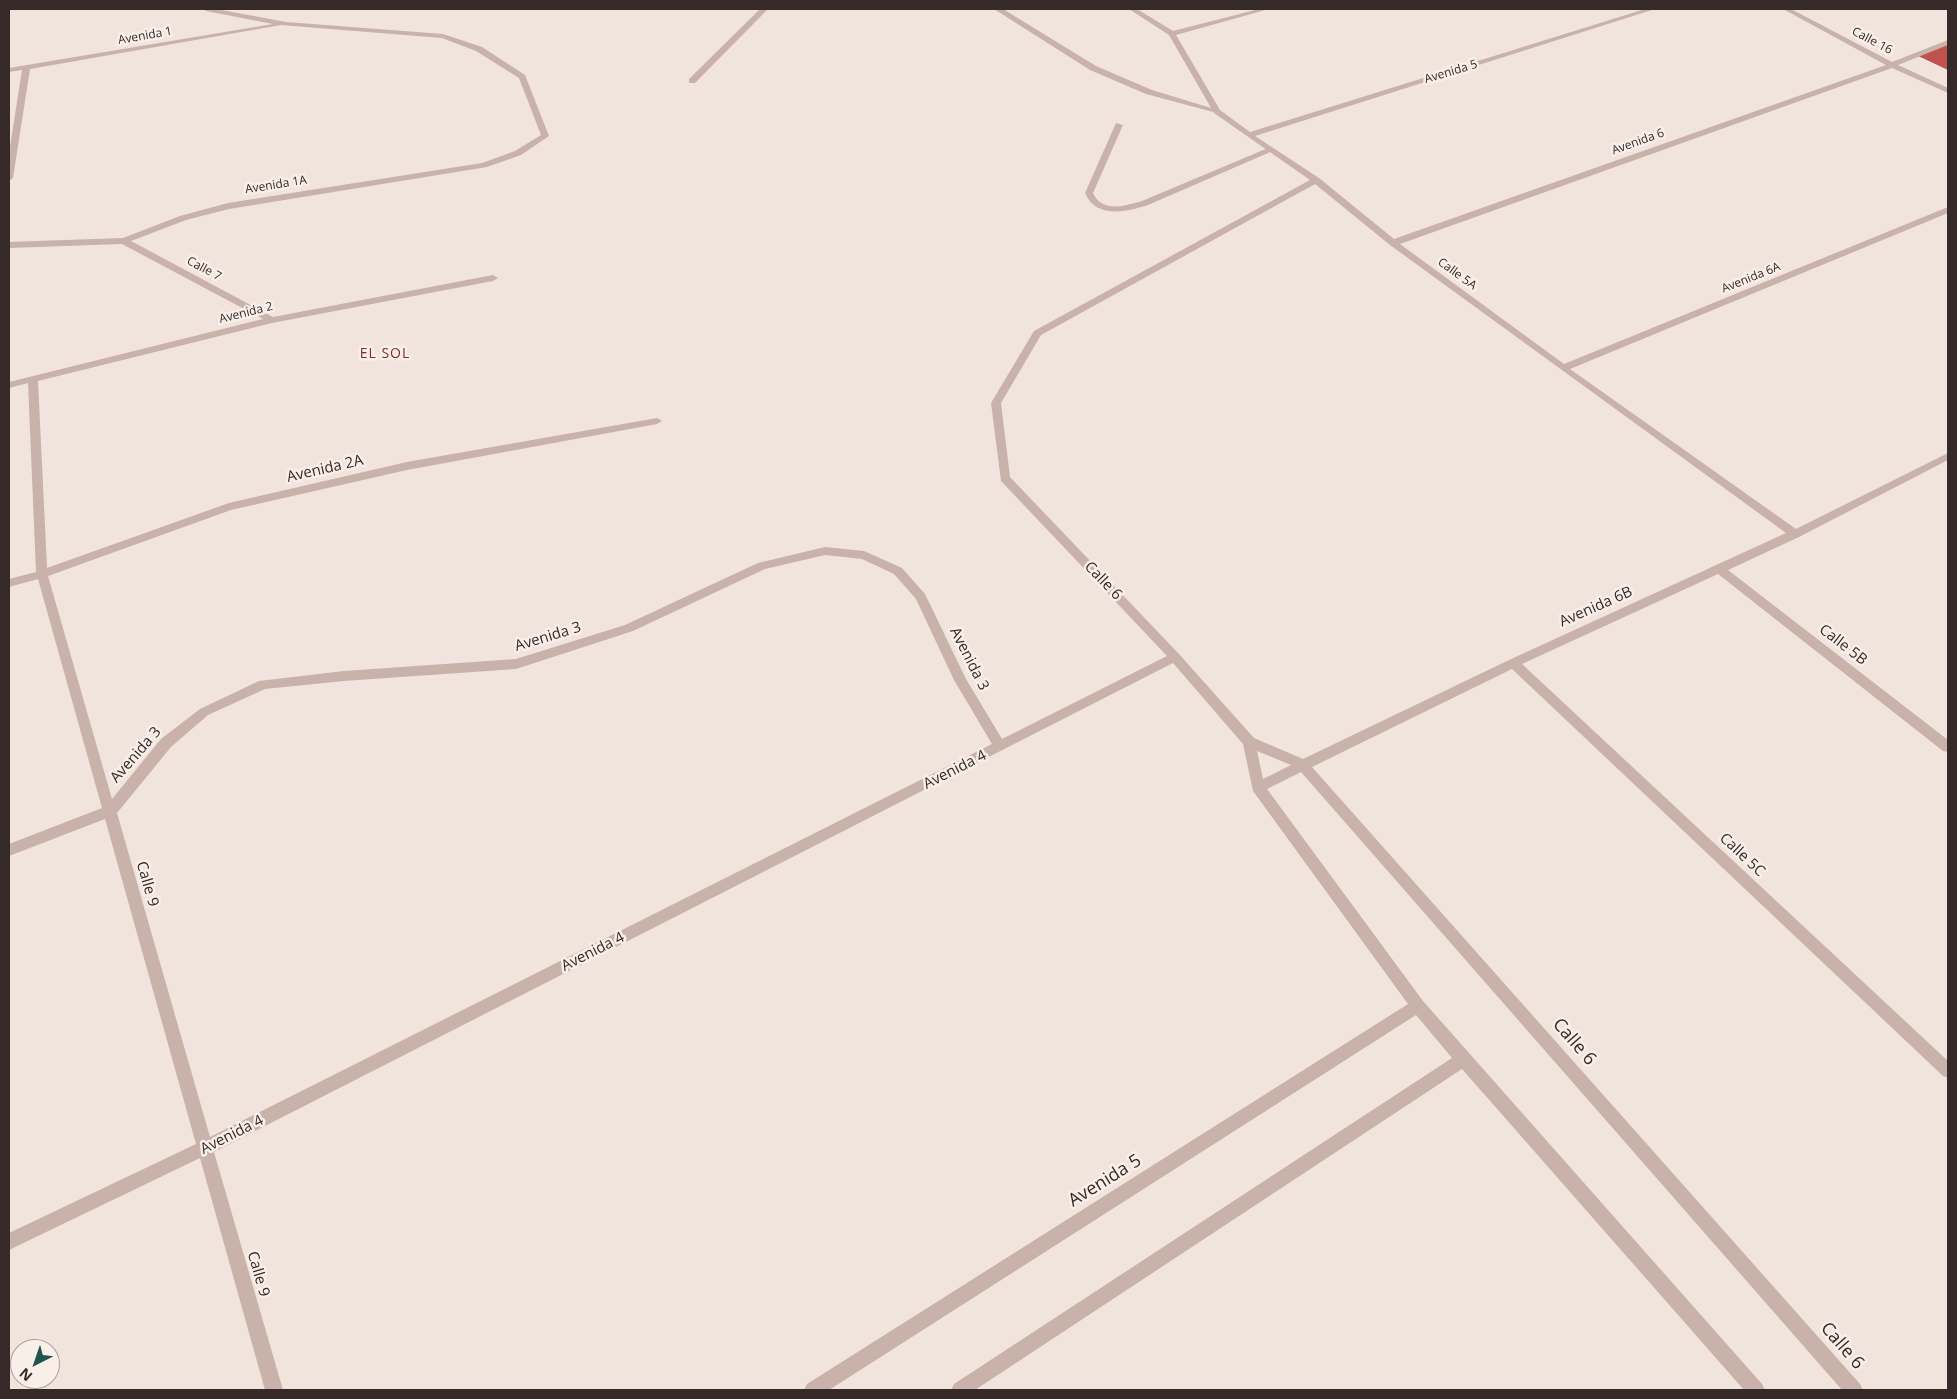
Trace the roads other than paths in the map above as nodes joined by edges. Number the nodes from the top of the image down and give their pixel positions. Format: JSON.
{"nodes":[{"id":1,"x":206,"y":9,"type":"edge"},
{"id":2,"x":764,"y":9,"type":"edge"},
{"id":3,"x":998,"y":9,"type":"edge"},
{"id":4,"x":1132,"y":9,"type":"edge"},
{"id":5,"x":1266,"y":9,"type":"edge"},
{"id":6,"x":1652,"y":9,"type":"edge"},
{"id":7,"x":1786,"y":9,"type":"edge"},
{"id":8,"x":286,"y":24,"type":"junction"},
{"id":9,"x":1172,"y":34,"type":"junction"},
{"id":10,"x":1948,"y":42,"type":"edge"},
{"id":11,"x":1892,"y":65,"type":"junction"},
{"id":12,"x":26,"y":68,"type":"junction"},
{"id":13,"x":9,"y":70,"type":"edge"},
{"id":14,"x":692,"y":81,"type":"dead end"},
{"id":15,"x":1948,"y":91,"type":"edge"},
{"id":16,"x":1217,"y":111,"type":"junction"},
{"id":17,"x":1120,"y":125,"type":"dead end"},
{"id":18,"x":1248,"y":135,"type":"junction"},
{"id":19,"x":1271,"y":150,"type":"junction"},
{"id":20,"x":9,"y":178,"type":"edge"},
{"id":21,"x":1316,"y":180,"type":"junction"},
{"id":22,"x":1948,"y":210,"type":"edge"},
{"id":23,"x":124,"y":241,"type":"junction"},
{"id":24,"x":1393,"y":243,"type":"junction"},
{"id":25,"x":9,"y":245,"type":"edge"},
{"id":26,"x":493,"y":278,"type":"dead end"},
{"id":27,"x":272,"y":320,"type":"junction"},
{"id":28,"x":1563,"y":368,"type":"junction"},
{"id":29,"x":34,"y":380,"type":"junction"},
{"id":30,"x":9,"y":385,"type":"edge"},
{"id":31,"x":657,"y":421,"type":"dead end"},
{"id":32,"x":1948,"y":456,"type":"edge"},
{"id":33,"x":1795,"y":534,"type":"junction"},
{"id":34,"x":1719,"y":569,"type":"junction"},
{"id":35,"x":42,"y":574,"type":"junction"},
{"id":36,"x":9,"y":583,"type":"edge"},
{"id":37,"x":1175,"y":657,"type":"junction"},
{"id":38,"x":1513,"y":663,"type":"junction"},
{"id":39,"x":1249,"y":742,"type":"junction"},
{"id":40,"x":1000,"y":747,"type":"junction"},
{"id":41,"x":1948,"y":747,"type":"edge"},
{"id":42,"x":1302,"y":764,"type":"junction"},
{"id":43,"x":1258,"y":788,"type":"junction"},
{"id":44,"x":110,"y":811,"type":"junction"},
{"id":45,"x":9,"y":850,"type":"edge"},
{"id":46,"x":1418,"y":1006,"type":"junction"},
{"id":47,"x":1463,"y":1059,"type":"junction"},
{"id":48,"x":1948,"y":1071,"type":"edge"},
{"id":49,"x":205,"y":1148,"type":"junction"},
{"id":50,"x":9,"y":1242,"type":"edge"},
{"id":51,"x":274,"y":1390,"type":"edge"},
{"id":52,"x":813,"y":1390,"type":"edge"},
{"id":53,"x":960,"y":1390,"type":"edge"},
{"id":54,"x":1756,"y":1390,"type":"edge"},
{"id":55,"x":1854,"y":1390,"type":"edge"}],
"edges":[{"from":1,"to":8,"type":"street"},
{"from":2,"to":14,"type":"street"},
{"from":3,"to":16,"type":"street"},
{"from":4,"to":9,"type":"street","name":"Calle 5A"},
{"from":5,"to":9,"type":"street"},
{"from":6,"to":18,"type":"street","name":"Avenida 5"},
{"from":7,"to":11,"type":"street","name":"Calle 16"},
{"from":8,"to":12,"type":"street","name":"Avenida 1"},
{"from":8,"to":23,"type":"street","name":"Avenida 1A"},
{"from":9,"to":16,"type":"street","name":"Calle 5A"},
{"from":10,"to":11,"type":"street","name":"Avenida 6"},
{"from":11,"to":15,"type":"street","name":"Calle 16"},
{"from":11,"to":24,"type":"street","name":"Avenida 6"},
{"from":12,"to":13,"type":"street","name":"Avenida 1"},
{"from":12,"to":20,"type":"street"},
{"from":16,"to":18,"type":"street","name":"Calle 5A"},
{"from":17,"to":19,"type":"street"},
{"from":18,"to":19,"type":"street","name":"Calle 5A"},
{"from":19,"to":21,"type":"street","name":"Calle 5A"},
{"from":21,"to":24,"type":"street","name":"Calle 5A"},
{"from":21,"to":37,"type":"street","name":"Calle 6"},
{"from":22,"to":28,"type":"street","name":"Avenida 6A"},
{"from":23,"to":25,"type":"street","name":"Avenida 1A"},
{"from":23,"to":27,"type":"street","name":"Calle 7"},
{"from":24,"to":28,"type":"street","name":"Calle 5A"},
{"from":26,"to":27,"type":"street","name":"Avenida 2"},
{"from":27,"to":29,"type":"street","name":"Avenida 2"},
{"from":28,"to":33,"type":"street","name":"Calle 5A"},
{"from":29,"to":30,"type":"street","name":"Avenida 2"},
{"from":29,"to":35,"type":"street","name":"Calle 9"},
{"from":31,"to":35,"type":"street","name":"Avenida 2A"},
{"from":32,"to":33,"type":"street","name":"Avenida 6B"},
{"from":33,"to":34,"type":"street","name":"Avenida 6B"},
{"from":34,"to":38,"type":"street","name":"Avenida 6B"},
{"from":34,"to":41,"type":"street","name":"Calle 5B"},
{"from":35,"to":36,"type":"street","name":"Avenida 2A"},
{"from":35,"to":44,"type":"street","name":"Calle 9"},
{"from":37,"to":39,"type":"street","name":"Calle 6"},
{"from":37,"to":40,"type":"street","name":"Avenida 4"},
{"from":38,"to":42,"type":"street","name":"Avenida 6B"},
{"from":38,"to":48,"type":"street","name":"Calle 5C"},
{"from":39,"to":42,"type":"street","name":"Calle 6"},
{"from":39,"to":43,"type":"street","name":"Calle 6"},
{"from":40,"to":44,"type":"street","name":"Avenida 3"},
{"from":40,"to":49,"type":"street","name":"Avenida 4"},
{"from":42,"to":43,"type":"street","name":"Avenida 6B"},
{"from":42,"to":55,"type":"street","name":"Calle 6"},
{"from":43,"to":46,"type":"street","name":"Calle 6"},
{"from":44,"to":45,"type":"street","name":"Avenida 3"},
{"from":44,"to":49,"type":"street","name":"Calle 9"},
{"from":46,"to":47,"type":"street","name":"Calle 6"},
{"from":46,"to":52,"type":"street","name":"Avenida 5"},
{"from":47,"to":53,"type":"street"},
{"from":47,"to":54,"type":"street","name":"Calle 6"},
{"from":49,"to":50,"type":"street","name":"Avenida 4"},
{"from":49,"to":51,"type":"street","name":"Calle 9"}]}
